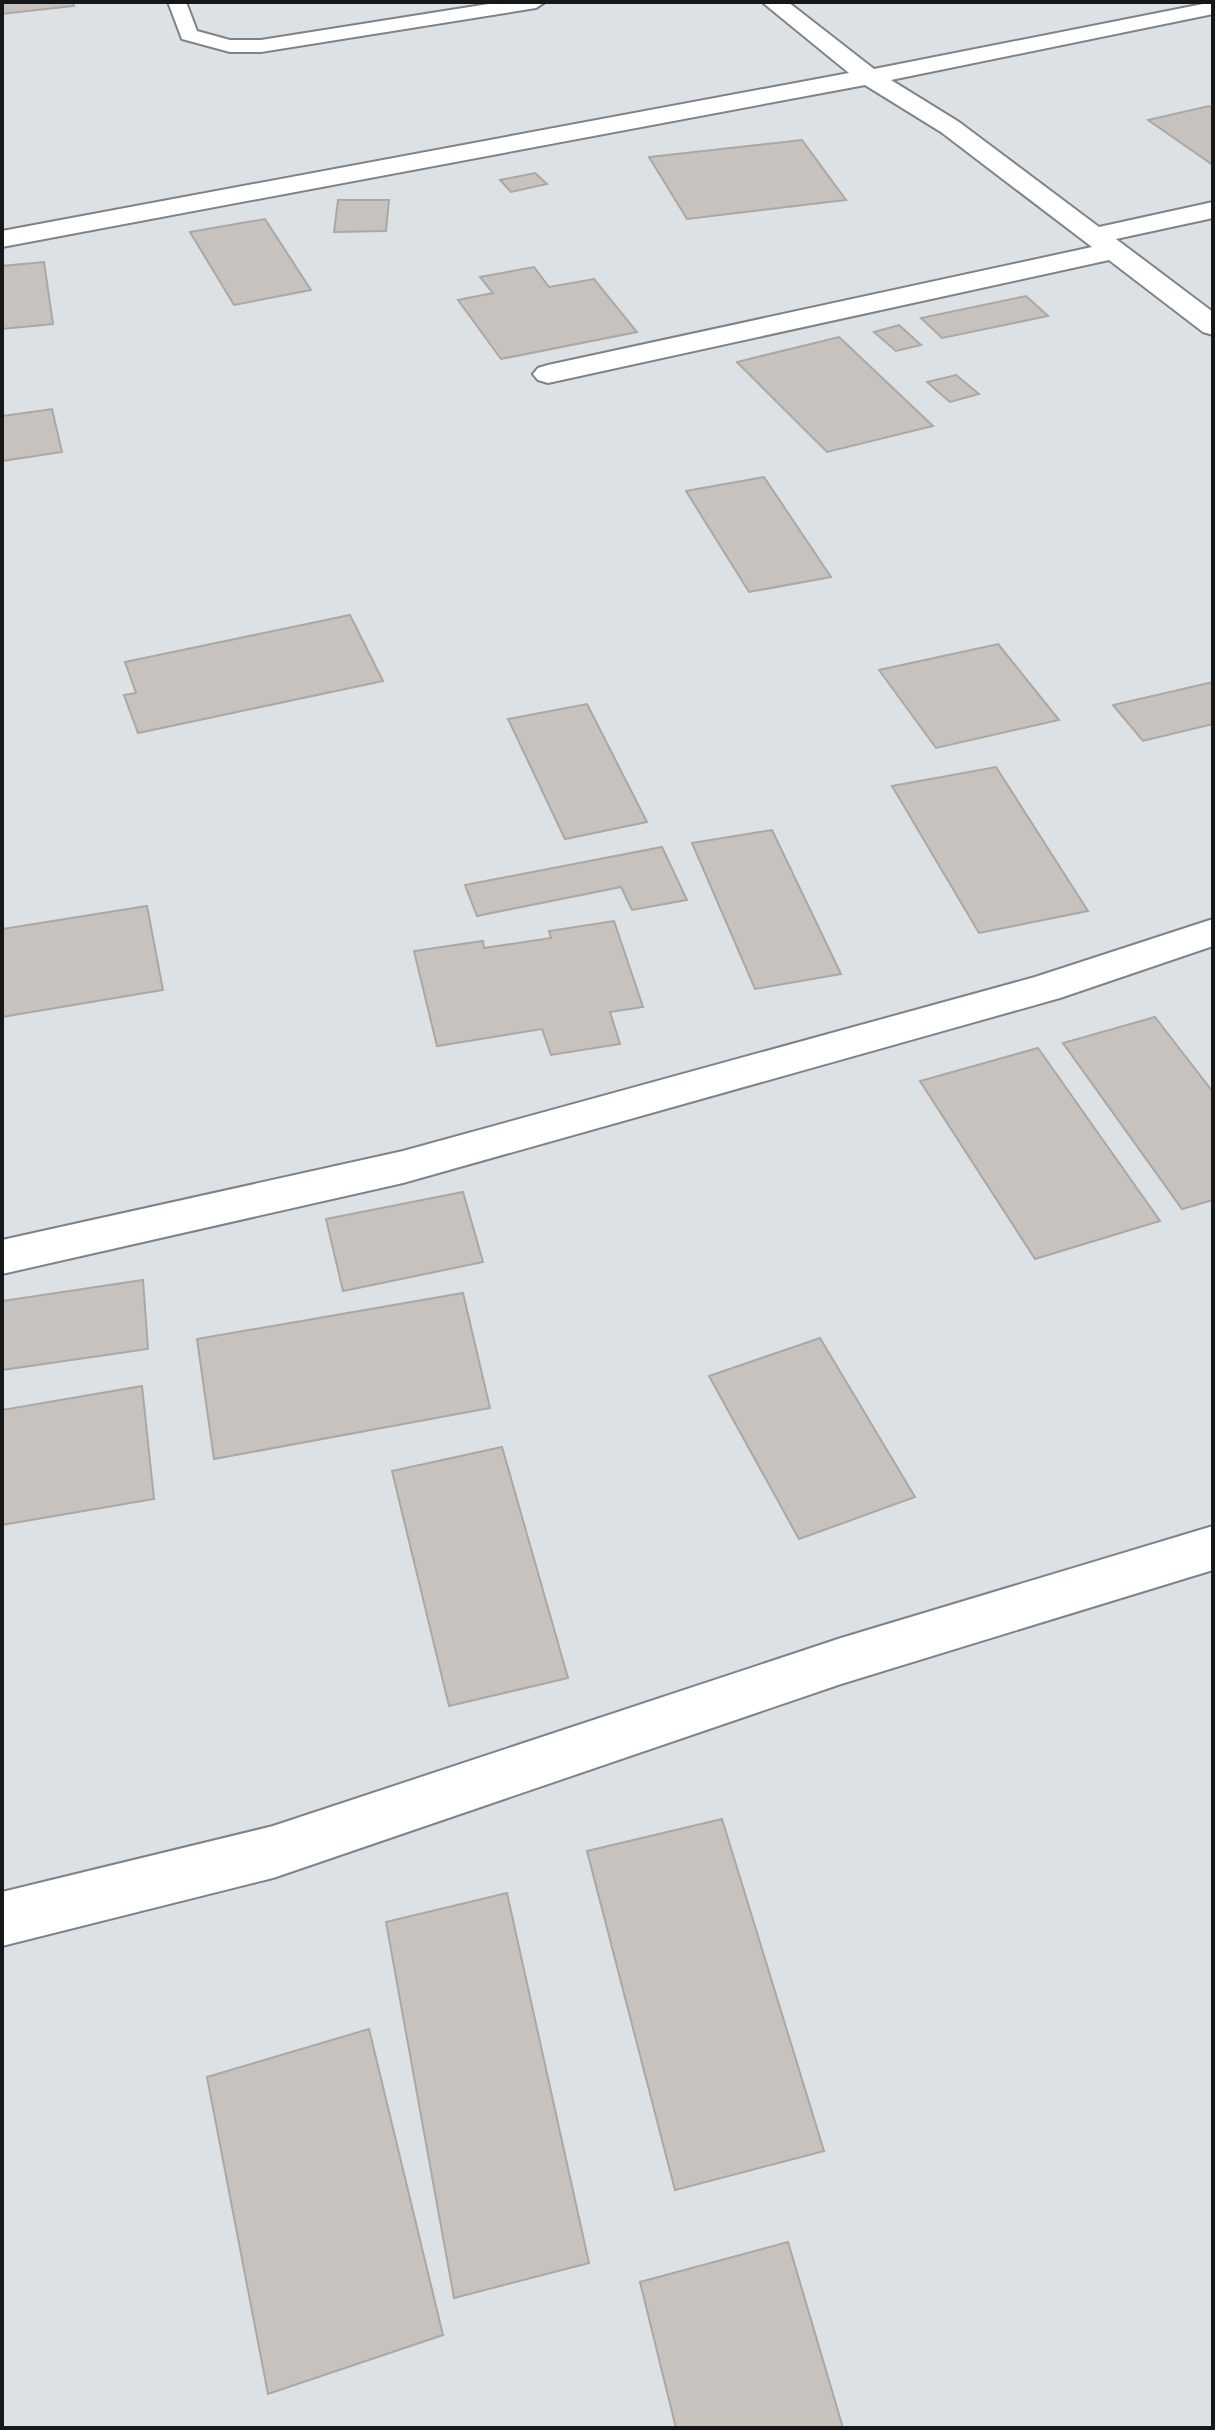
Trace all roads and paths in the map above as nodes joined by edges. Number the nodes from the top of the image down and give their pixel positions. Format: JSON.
{"nodes":[{"id":1,"x":177,"y":2,"type":"edge"},
{"id":2,"x":536,"y":2,"type":"edge"},
{"id":3,"x":774,"y":2,"type":"edge"},
{"id":4,"x":1213,"y":7,"type":"edge"},
{"id":5,"x":869,"y":77,"type":"junction"},
{"id":6,"x":1213,"y":210,"type":"edge"},
{"id":7,"x":2,"y":239,"type":"edge"},
{"id":8,"x":1103,"y":243,"type":"junction"},
{"id":9,"x":1213,"y":326,"type":"edge"},
{"id":10,"x":548,"y":374,"type":"dead end"},
{"id":11,"x":1213,"y":932,"type":"edge"},
{"id":12,"x":2,"y":1257,"type":"edge"},
{"id":13,"x":1213,"y":1548,"type":"edge"},
{"id":14,"x":2,"y":1919,"type":"edge"}],
"edges":[{"from":1,"to":2,"type":"lane"},
{"from":3,"to":5,"type":"street"},
{"from":4,"to":5,"type":"street"},
{"from":5,"to":7,"type":"street"},
{"from":5,"to":8,"type":"street"},
{"from":6,"to":8,"type":"street"},
{"from":8,"to":9,"type":"street"},
{"from":8,"to":10,"type":"street"},
{"from":11,"to":12,"type":"street"},
{"from":13,"to":14,"type":"street"}]}
